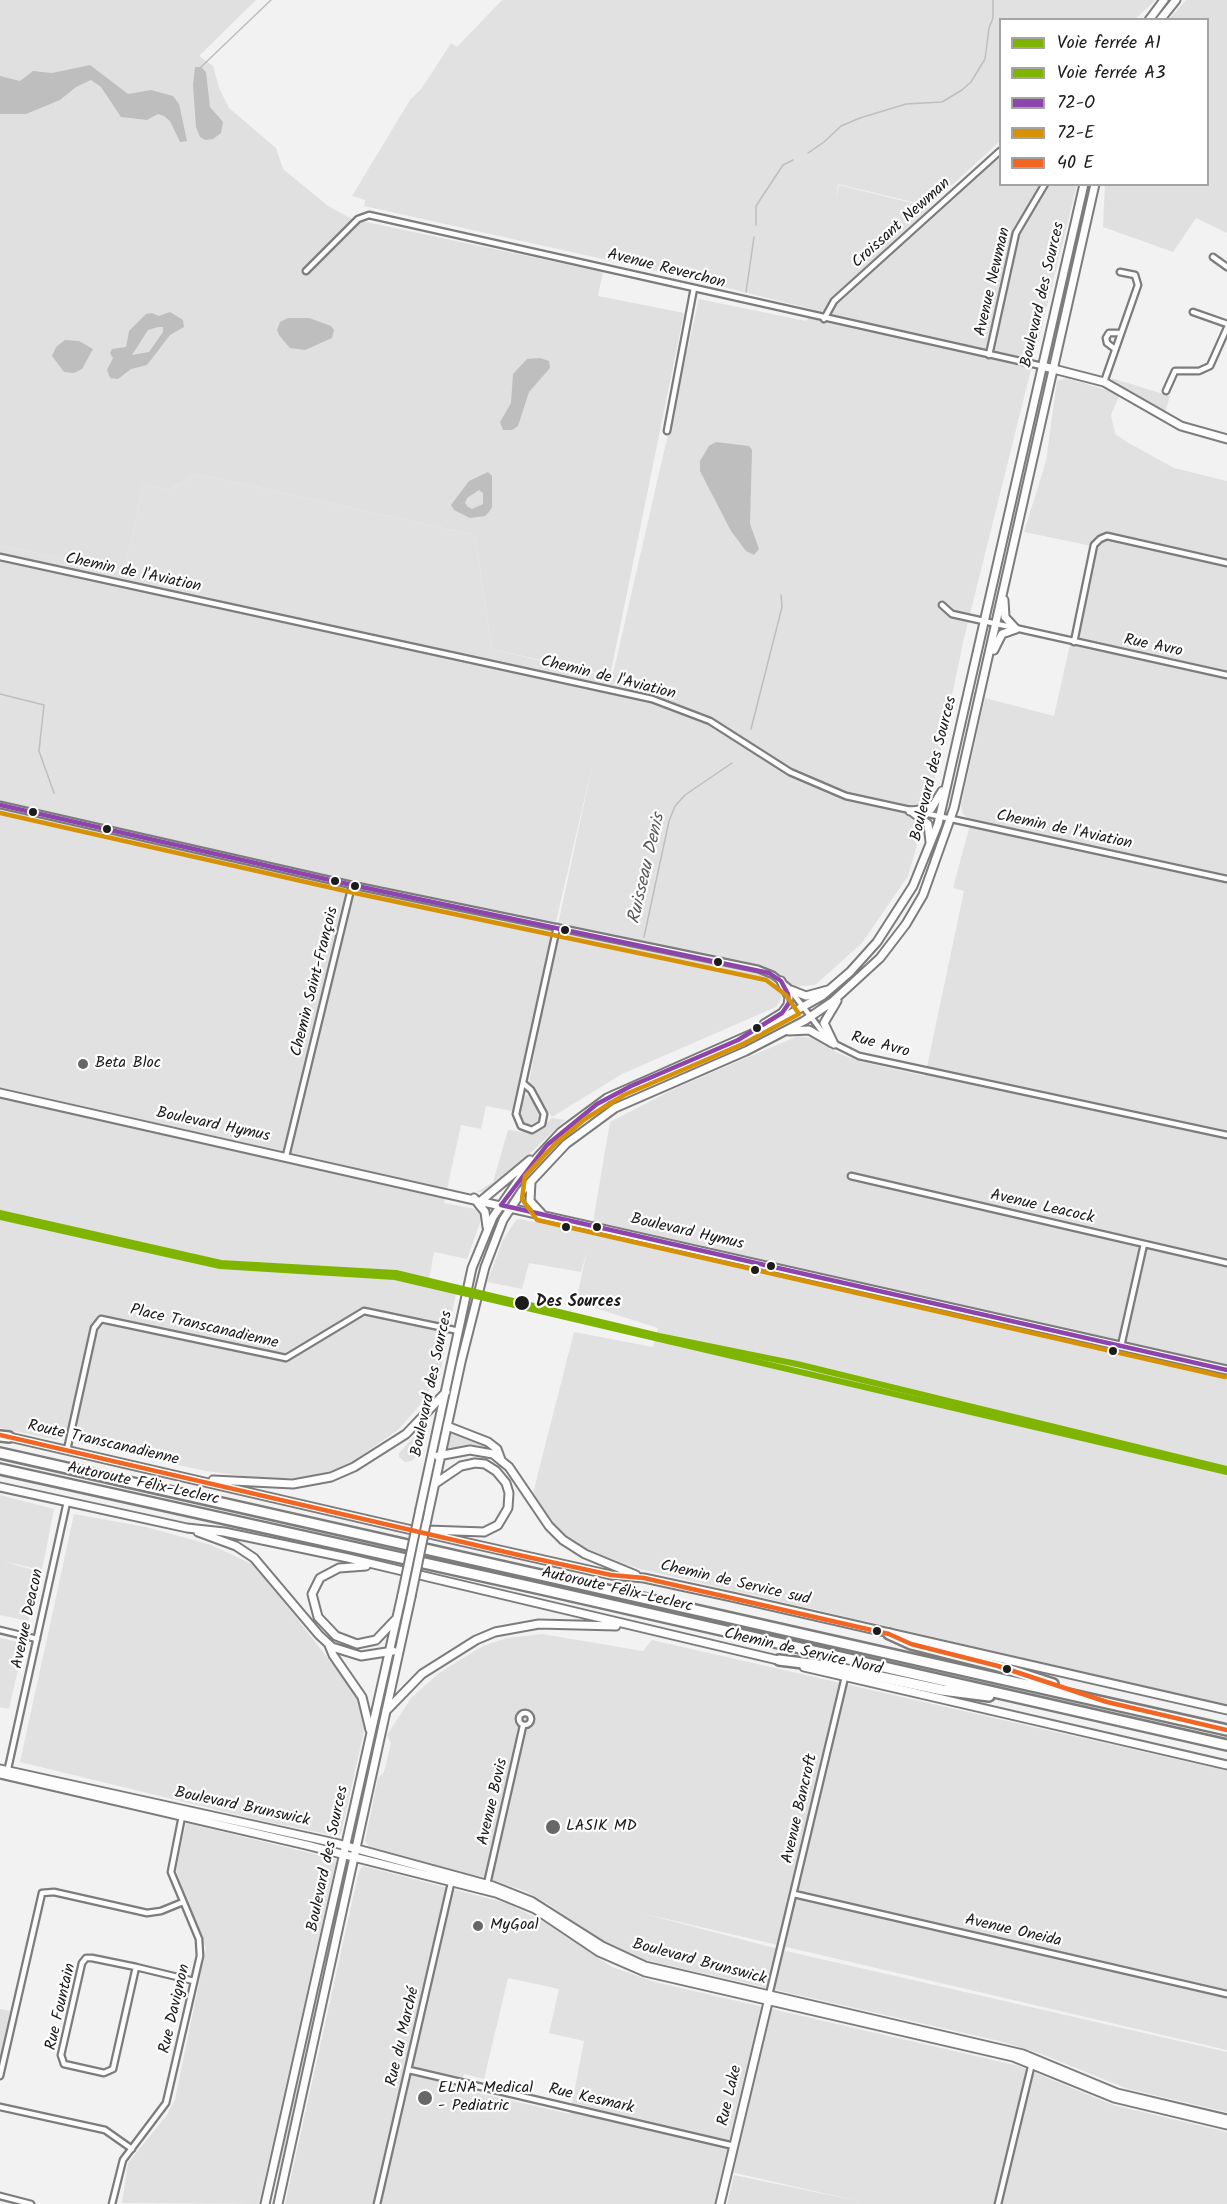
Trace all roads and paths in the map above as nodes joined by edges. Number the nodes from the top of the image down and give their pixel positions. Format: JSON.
{"nodes":[{"id":1,"x":1164,"y":0,"type":"edge"},
{"id":2,"x":1176,"y":0,"type":"edge"},
{"id":3,"x":1150,"y":18,"type":"edge"},
{"id":4,"x":1162,"y":18,"type":"edge"},
{"id":5,"x":999,"y":152,"type":"edge"},
{"id":6,"x":1044,"y":186,"type":"edge"},
{"id":7,"x":1084,"y":186,"type":"edge"},
{"id":8,"x":1095,"y":186,"type":"edge"},
{"id":9,"x":1213,"y":257,"type":"dead end"},
{"id":10,"x":1227,"y":267,"type":"edge"},
{"id":11,"x":306,"y":271,"type":"dead end"},
{"id":12,"x":1120,"y":272,"type":"dead end"},
{"id":13,"x":694,"y":288,"type":"junction"},
{"id":14,"x":1193,"y":312,"type":"dead end"},
{"id":15,"x":824,"y":319,"type":"junction"},
{"id":16,"x":1227,"y":326,"type":"edge"},
{"id":17,"x":1120,"y":333,"type":"junction"},
{"id":18,"x":1115,"y":349,"type":"junction"},
{"id":19,"x":989,"y":355,"type":"junction"},
{"id":20,"x":1042,"y":366,"type":"junction"},
{"id":21,"x":1053,"y":368,"type":"junction"},
{"id":22,"x":1104,"y":382,"type":"junction"},
{"id":23,"x":1166,"y":391,"type":"dead end"},
{"id":24,"x":667,"y":431,"type":"dead end"},
{"id":25,"x":1227,"y":439,"type":"edge"},
{"id":26,"x":0,"y":557,"type":"edge"},
{"id":27,"x":1227,"y":563,"type":"edge"},
{"id":28,"x":1003,"y":591,"type":"junction"},
{"id":29,"x":942,"y":606,"type":"dead end"},
{"id":30,"x":984,"y":622,"type":"junction"},
{"id":31,"x":996,"y":624,"type":"junction"},
{"id":32,"x":1016,"y":629,"type":"junction"},
{"id":33,"x":1074,"y":642,"type":"junction"},
{"id":34,"x":987,"y":663,"type":"junction"},
{"id":35,"x":1227,"y":675,"type":"edge"},
{"id":36,"x":948,"y":780,"type":"junction"},
{"id":37,"x":0,"y":805,"type":"edge"},
{"id":38,"x":910,"y":811,"type":"junction"},
{"id":39,"x":939,"y":817,"type":"junction"},
{"id":40,"x":951,"y":819,"type":"junction"},
{"id":41,"x":930,"y":848,"type":"junction"},
{"id":42,"x":1227,"y":879,"type":"edge"},
{"id":43,"x":352,"y":885,"type":"junction"},
{"id":44,"x":557,"y":927,"type":"junction"},
{"id":45,"x":781,"y":981,"type":"junction"},
{"id":46,"x":790,"y":990,"type":"junction"},
{"id":47,"x":830,"y":990,"type":"junction"},
{"id":48,"x":844,"y":992,"type":"junction"},
{"id":49,"x":804,"y":1008,"type":"junction"},
{"id":50,"x":810,"y":1017,"type":"junction"},
{"id":51,"x":784,"y":1031,"type":"junction"},
{"id":52,"x":738,"y":1040,"type":"junction"},
{"id":53,"x":834,"y":1044,"type":"junction"},
{"id":54,"x":523,"y":1083,"type":"junction"},
{"id":55,"x":0,"y":1093,"type":"edge"},
{"id":56,"x":1227,"y":1135,"type":"edge"},
{"id":57,"x":542,"y":1152,"type":"junction"},
{"id":58,"x":286,"y":1156,"type":"junction"},
{"id":59,"x":851,"y":1176,"type":"dead end"},
{"id":60,"x":532,"y":1179,"type":"junction"},
{"id":61,"x":474,"y":1198,"type":"junction"},
{"id":62,"x":482,"y":1200,"type":"junction"},
{"id":63,"x":501,"y":1205,"type":"junction"},
{"id":64,"x":511,"y":1207,"type":"junction"},
{"id":65,"x":542,"y":1214,"type":"junction"},
{"id":66,"x":487,"y":1230,"type":"junction"},
{"id":67,"x":1144,"y":1244,"type":"junction"},
{"id":68,"x":1227,"y":1263,"type":"edge"},
{"id":69,"x":459,"y":1331,"type":"junction"},
{"id":70,"x":1121,"y":1346,"type":"junction"},
{"id":71,"x":1227,"y":1370,"type":"edge"},
{"id":72,"x":446,"y":1392,"type":"junction"},
{"id":73,"x":447,"y":1426,"type":"junction"},
{"id":74,"x":3,"y":1436,"type":"edge"},
{"id":75,"x":67,"y":1450,"type":"junction"},
{"id":76,"x":0,"y":1453,"type":"edge"},
{"id":77,"x":440,"y":1455,"type":"junction"},
{"id":78,"x":431,"y":1460,"type":"junction"},
{"id":79,"x":501,"y":1460,"type":"junction"},
{"id":80,"x":0,"y":1469,"type":"edge"},
{"id":81,"x":201,"y":1479,"type":"junction"},
{"id":82,"x":436,"y":1483,"type":"junction"},
{"id":83,"x":0,"y":1487,"type":"edge"},
{"id":84,"x":67,"y":1502,"type":"junction"},
{"id":85,"x":188,"y":1528,"type":"junction"},
{"id":86,"x":412,"y":1529,"type":"junction"},
{"id":87,"x":374,"y":1566,"type":"junction"},
{"id":88,"x":644,"y":1578,"type":"junction"},
{"id":89,"x":397,"y":1618,"type":"junction"},
{"id":90,"x":631,"y":1627,"type":"junction"},
{"id":91,"x":0,"y":1630,"type":"edge"},
{"id":92,"x":889,"y":1634,"type":"junction"},
{"id":93,"x":37,"y":1639,"type":"junction"},
{"id":94,"x":329,"y":1645,"type":"junction"},
{"id":95,"x":400,"y":1648,"type":"junction"},
{"id":96,"x":390,"y":1652,"type":"junction"},
{"id":97,"x":778,"y":1660,"type":"junction"},
{"id":98,"x":844,"y":1677,"type":"junction"},
{"id":99,"x":1107,"y":1702,"type":"junction"},
{"id":100,"x":1042,"y":1703,"type":"junction"},
{"id":101,"x":1227,"y":1710,"type":"edge"},
{"id":102,"x":385,"y":1712,"type":"junction"},
{"id":103,"x":524,"y":1726,"type":"dead end"},
{"id":104,"x":1227,"y":1730,"type":"edge"},
{"id":105,"x":371,"y":1731,"type":"junction"},
{"id":106,"x":1227,"y":1745,"type":"edge"},
{"id":107,"x":1227,"y":1765,"type":"edge"},
{"id":108,"x":3,"y":1772,"type":"edge"},
{"id":109,"x":183,"y":1813,"type":"junction"},
{"id":110,"x":346,"y":1846,"type":"junction"},
{"id":111,"x":356,"y":1853,"type":"junction"},
{"id":112,"x":344,"y":1854,"type":"junction"},
{"id":113,"x":452,"y":1879,"type":"junction"},
{"id":114,"x":487,"y":1884,"type":"junction"},
{"id":115,"x":794,"y":1894,"type":"junction"},
{"id":116,"x":183,"y":1902,"type":"junction"},
{"id":117,"x":136,"y":1967,"type":"junction"},
{"id":118,"x":194,"y":1981,"type":"junction"},
{"id":119,"x":1227,"y":1994,"type":"edge"},
{"id":120,"x":769,"y":1998,"type":"junction"},
{"id":121,"x":1033,"y":2061,"type":"junction"},
{"id":122,"x":409,"y":2070,"type":"junction"},
{"id":123,"x":0,"y":2076,"type":"edge"},
{"id":124,"x":0,"y":2107,"type":"edge"},
{"id":125,"x":1227,"y":2119,"type":"edge"},
{"id":126,"x":1227,"y":2125,"type":"edge"},
{"id":127,"x":734,"y":2146,"type":"junction"},
{"id":128,"x":132,"y":2149,"type":"junction"},
{"id":129,"x":0,"y":2196,"type":"edge"},
{"id":130,"x":31,"y":2204,"type":"edge"},
{"id":131,"x":112,"y":2204,"type":"edge"},
{"id":132,"x":265,"y":2204,"type":"edge"},
{"id":133,"x":278,"y":2204,"type":"edge"},
{"id":134,"x":377,"y":2204,"type":"edge"},
{"id":135,"x":720,"y":2204,"type":"edge"},
{"id":136,"x":998,"y":2204,"type":"edge"}],
"edges":[{"from":1,"to":3,"type":"main road"},
{"from":2,"to":4,"type":"main road"},
{"from":5,"to":15,"type":"street","name":"Croissant Newman"},
{"from":6,"to":19,"type":"street","name":"Avenue Newman"},
{"from":7,"to":20,"type":"main road","name":"Boulevard des Sources"},
{"from":8,"to":21,"type":"main road","name":"Boulevard des Sources"},
{"from":9,"to":10,"type":"street"},
{"from":11,"to":13,"type":"street","name":"Avenue Reverchon"},
{"from":12,"to":17,"type":"street"},
{"from":13,"to":15,"type":"street","name":"Avenue Reverchon"},
{"from":13,"to":24,"type":"street"},
{"from":14,"to":16,"type":"street"},
{"from":15,"to":19,"type":"street","name":"Avenue Reverchon"},
{"from":16,"to":23,"type":"street"},
{"from":17,"to":18,"type":"street"},
{"from":17,"to":18,"type":"street"},
{"from":18,"to":22,"type":"street"},
{"from":19,"to":20,"type":"street","name":"Avenue Reverchon"},
{"from":20,"to":21,"type":"main road"},
{"from":20,"to":30,"type":"main road","name":"Boulevard des Sources"},
{"from":21,"to":22,"type":"main road"},
{"from":21,"to":28,"type":"main road","name":"Boulevard des Sources"},
{"from":22,"to":25,"type":"main road"},
{"from":26,"to":38,"type":"street","name":"Chemin de l'Aviation"},
{"from":27,"to":33,"type":"street"},
{"from":28,"to":31,"type":"main road","name":"Boulevard des Sources"},
{"from":28,"to":32,"type":"main road"},
{"from":29,"to":30,"type":"street"},
{"from":30,"to":31,"type":"street"},
{"from":30,"to":36,"type":"main road","name":"Boulevard des Sources"},
{"from":31,"to":32,"type":"street"},
{"from":31,"to":34,"type":"main road","name":"Boulevard des Sources"},
{"from":32,"to":33,"type":"street","name":"Rue Avro"},
{"from":32,"to":34,"type":"main road"},
{"from":33,"to":35,"type":"street","name":"Rue Avro"},
{"from":34,"to":40,"type":"main road","name":"Boulevard des Sources"},
{"from":36,"to":38,"type":"main road"},
{"from":36,"to":39,"type":"main road","name":"Boulevard des Sources"},
{"from":37,"to":43,"type":"street"},
{"from":38,"to":39,"type":"street","name":"Chemin de l'Aviation"},
{"from":38,"to":41,"type":"main road"},
{"from":39,"to":40,"type":"street","name":"Chemin de l'Aviation"},
{"from":39,"to":41,"type":"main road","name":"Boulevard des Sources"},
{"from":40,"to":42,"type":"street","name":"Chemin de l'Aviation"},
{"from":40,"to":48,"type":"main road","name":"Boulevard des Sources"},
{"from":41,"to":47,"type":"main road","name":"Boulevard des Sources"},
{"from":43,"to":44,"type":"street","name":"Rue Avro"},
{"from":43,"to":58,"type":"street","name":"Chemin Saint-François"},
{"from":44,"to":45,"type":"street","name":"Rue Avro"},
{"from":44,"to":54,"type":"street"},
{"from":45,"to":46,"type":"street","name":"Rue Avro"},
{"from":45,"to":52,"type":"main road"},
{"from":46,"to":47,"type":"main road"},
{"from":46,"to":49,"type":"street","name":"Rue Avro"},
{"from":47,"to":49,"type":"main road","name":"Boulevard des Sources"},
{"from":48,"to":50,"type":"main road","name":"Boulevard des Sources"},
{"from":48,"to":53,"type":"main road"},
{"from":49,"to":50,"type":"street","name":"Rue Avro"},
{"from":49,"to":52,"type":"main road","name":"Boulevard des Sources"},
{"from":50,"to":51,"type":"main road","name":"Boulevard des Sources"},
{"from":50,"to":53,"type":"street","name":"Rue Avro"},
{"from":51,"to":53,"type":"main road"},
{"from":51,"to":60,"type":"main road","name":"Boulevard des Sources"},
{"from":52,"to":57,"type":"main road","name":"Boulevard des Sources"},
{"from":53,"to":56,"type":"street","name":"Rue Avro"},
{"from":54,"to":54,"type":"street"},
{"from":55,"to":58,"type":"main road","name":"Boulevard Hymus"},
{"from":57,"to":62,"type":"main road"},
{"from":57,"to":63,"type":"main road","name":"Boulevard des Sources"},
{"from":58,"to":61,"type":"main road","name":"Boulevard Hymus"},
{"from":59,"to":67,"type":"street","name":"Avenue Leacock"},
{"from":60,"to":64,"type":"main road","name":"Boulevard des Sources"},
{"from":60,"to":65,"type":"main road"},
{"from":61,"to":62,"type":"main road","name":"Boulevard Hymus"},
{"from":61,"to":66,"type":"main road"},
{"from":62,"to":63,"type":"main road","name":"Boulevard Hymus"},
{"from":63,"to":64,"type":"main road","name":"Boulevard Hymus"},
{"from":63,"to":66,"type":"main road","name":"Boulevard des Sources"},
{"from":64,"to":65,"type":"main road","name":"Boulevard Hymus"},
{"from":64,"to":73,"type":"main road","name":"Boulevard des Sources"},
{"from":65,"to":70,"type":"main road","name":"Boulevard Hymus"},
{"from":66,"to":69,"type":"main road","name":"Boulevard des Sources"},
{"from":67,"to":68,"type":"street","name":"Avenue Leacock"},
{"from":67,"to":70,"type":"street"},
{"from":69,"to":72,"type":"main road","name":"Boulevard des Sources"},
{"from":69,"to":75,"type":"street","name":"Place Transcanadienne"},
{"from":70,"to":71,"type":"main road","name":"Boulevard Hymus"},
{"from":72,"to":78,"type":"main road","name":"Boulevard des Sources"},
{"from":72,"to":81,"type":"main road"},
{"from":73,"to":77,"type":"main road","name":"Boulevard des Sources"},
{"from":73,"to":79,"type":"main road"},
{"from":74,"to":75,"type":"main road","name":"Route Transcanadienne"},
{"from":75,"to":81,"type":"main road","name":"Route Transcanadienne"},
{"from":76,"to":99,"type":"highway","name":"Autoroute Félix-Leclerc"},
{"from":77,"to":78,"type":"main road"},
{"from":77,"to":79,"type":"main road"},
{"from":77,"to":82,"type":"main road","name":"Boulevard des Sources"},
{"from":78,"to":89,"type":"main road","name":"Boulevard des Sources","bridge":true},
{"from":79,"to":88,"type":"main road"},
{"from":80,"to":100,"type":"highway","name":"Autoroute Félix-Leclerc"},
{"from":81,"to":86,"type":"main road","name":"Chemin de Service sud"},
{"from":82,"to":86,"type":"main road"},
{"from":82,"to":95,"type":"main road","name":"Boulevard des Sources","bridge":true},
{"from":83,"to":84,"type":"main road"},
{"from":84,"to":85,"type":"main road"},
{"from":84,"to":93,"type":"street","name":"Avenue Deacon"},
{"from":85,"to":87,"type":"main road"},
{"from":85,"to":94,"type":"main road"},
{"from":86,"to":88,"type":"main road","name":"Chemin de Service sud"},
{"from":87,"to":89,"type":"main road"},
{"from":87,"to":90,"type":"main road","name":"Chemin de Service Nord"},
{"from":88,"to":92,"type":"main road","name":"Chemin de Service sud"},
{"from":89,"to":96,"type":"main road","name":"Boulevard des Sources"},
{"from":90,"to":97,"type":"main road","name":"Chemin de Service Nord"},
{"from":90,"to":102,"type":"main road"},
{"from":91,"to":93,"type":"street"},
{"from":92,"to":99,"type":"highway"},
{"from":92,"to":101,"type":"main road","name":"Chemin de Service sud"},
{"from":93,"to":108,"type":"street","name":"Avenue Deacon"},
{"from":94,"to":96,"type":"main road"},
{"from":94,"to":105,"type":"main road"},
{"from":95,"to":96,"type":"main road"},
{"from":95,"to":102,"type":"main road","name":"Boulevard des Sources"},
{"from":96,"to":105,"type":"main road","name":"Boulevard des Sources"},
{"from":97,"to":98,"type":"main road","name":"Chemin de Service Nord"},
{"from":97,"to":100,"type":"highway"},
{"from":98,"to":107,"type":"main road","name":"Chemin de Service Nord"},
{"from":98,"to":115,"type":"street","name":"Avenue Bancroft"},
{"from":99,"to":104,"type":"highway","name":"Autoroute Félix-Leclerc"},
{"from":100,"to":106,"type":"highway","name":"Autoroute Félix-Leclerc"},
{"from":102,"to":111,"type":"main road","name":"Boulevard des Sources"},
{"from":103,"to":114,"type":"street","name":"Avenue Bovis"},
{"from":105,"to":110,"type":"main road","name":"Boulevard des Sources"},
{"from":108,"to":109,"type":"main road","name":"Boulevard Brunswick"},
{"from":109,"to":110,"type":"main road","name":"Boulevard Brunswick"},
{"from":109,"to":112,"type":"main road","name":"Boulevard Brunswick"},
{"from":109,"to":116,"type":"street","name":"Rue Davignon"},
{"from":110,"to":111,"type":"main road","name":"Boulevard Brunswick"},
{"from":110,"to":112,"type":"main road","name":"Boulevard des Sources"},
{"from":111,"to":112,"type":"main road","name":"Boulevard Brunswick"},
{"from":111,"to":113,"type":"main road","name":"Boulevard Brunswick"},
{"from":111,"to":133,"type":"main road","name":"Boulevard des Sources"},
{"from":112,"to":132,"type":"main road","name":"Boulevard des Sources"},
{"from":113,"to":114,"type":"main road","name":"Boulevard Brunswick"},
{"from":113,"to":120,"type":"main road","name":"Boulevard Brunswick"},
{"from":113,"to":122,"type":"street","name":"Rue du Marché"},
{"from":114,"to":120,"type":"main road","name":"Boulevard Brunswick"},
{"from":115,"to":119,"type":"street","name":"Avenue Oneida"},
{"from":115,"to":120,"type":"street","name":"Avenue Bancroft"},
{"from":116,"to":118,"type":"street","name":"Rue Davignon"},
{"from":116,"to":123,"type":"street"},
{"from":117,"to":117,"type":"street","name":"Rue Fountain"},
{"from":117,"to":118,"type":"street","name":"Rue Fountain"},
{"from":118,"to":128,"type":"street","name":"Rue Davignon"},
{"from":120,"to":121,"type":"main road","name":"Boulevard Brunswick"},
{"from":120,"to":127,"type":"main road","name":"Rue Lake"},
{"from":121,"to":125,"type":"main road","name":"Boulevard Brunswick"},
{"from":121,"to":126,"type":"main road","name":"Boulevard Brunswick"},
{"from":121,"to":136,"type":"street"},
{"from":122,"to":127,"type":"street","name":"Rue Kesmark"},
{"from":122,"to":134,"type":"street","name":"Rue du Marché"},
{"from":124,"to":128,"type":"street"},
{"from":127,"to":135,"type":"main road","name":"Rue Lake"},
{"from":128,"to":131,"type":"street","name":"Rue Davignon"},
{"from":129,"to":130,"type":"street"}]}
